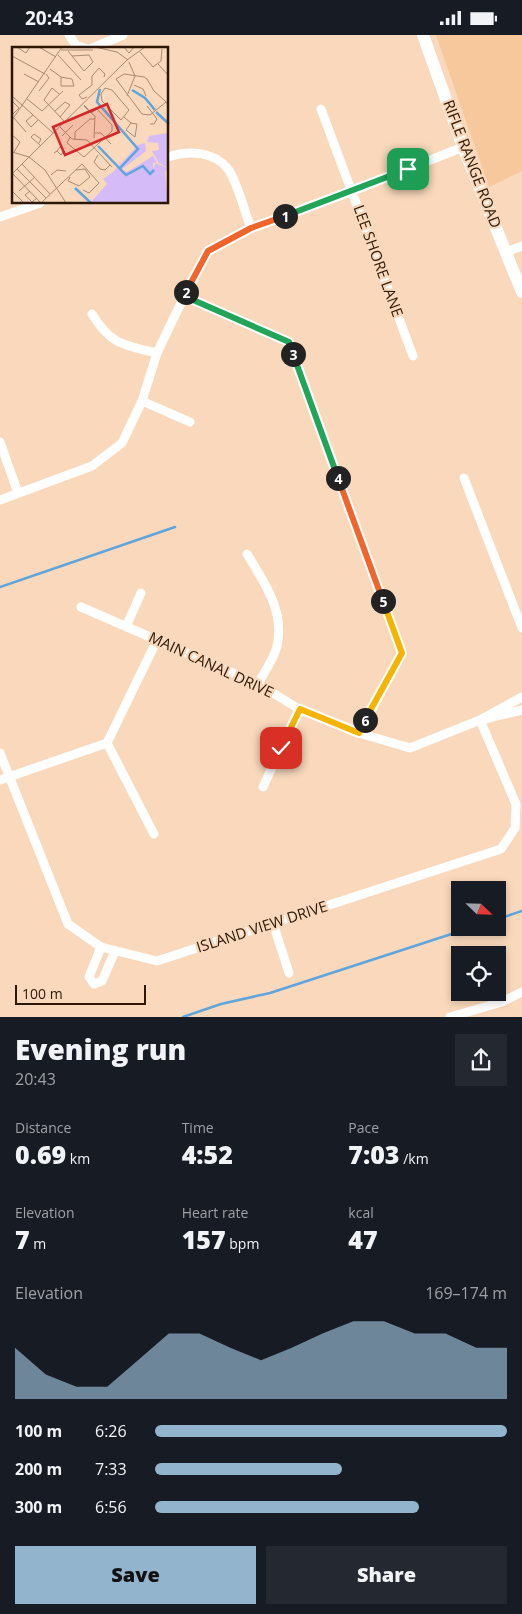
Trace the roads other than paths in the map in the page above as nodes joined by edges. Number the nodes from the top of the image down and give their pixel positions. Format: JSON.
{"nodes":[{"id":1,"x":69,"y":35,"type":"edge"},
{"id":2,"x":123,"y":35,"type":"edge"},
{"id":3,"x":423,"y":35,"type":"edge"},
{"id":4,"x":82,"y":47,"type":"edge"},
{"id":5,"x":93,"y":47,"type":"edge"},
{"id":6,"x":321,"y":109,"type":"dead end"},
{"id":7,"x":462,"y":147,"type":"junction"},
{"id":8,"x":169,"y":157,"type":"edge"},
{"id":9,"x":353,"y":191,"type":"junction"},
{"id":10,"x":36,"y":204,"type":"edge"},
{"id":11,"x":1,"y":213,"type":"edge"},
{"id":12,"x":251,"y":228,"type":"junction"},
{"id":13,"x":522,"y":246,"type":"edge"},
{"id":14,"x":506,"y":252,"type":"junction"},
{"id":15,"x":522,"y":292,"type":"edge"},
{"id":16,"x":184,"y":296,"type":"junction"},
{"id":17,"x":92,"y":314,"type":"dead end"},
{"id":18,"x":157,"y":353,"type":"junction"},
{"id":19,"x":413,"y":356,"type":"dead end"},
{"id":20,"x":142,"y":401,"type":"junction"},
{"id":21,"x":190,"y":422,"type":"dead end"},
{"id":22,"x":0,"y":442,"type":"edge"},
{"id":23,"x":464,"y":479,"type":"dead end"},
{"id":24,"x":18,"y":493,"type":"junction"},
{"id":25,"x":0,"y":500,"type":"edge"},
{"id":26,"x":247,"y":554,"type":"dead end"},
{"id":27,"x":141,"y":593,"type":"dead end"},
{"id":28,"x":81,"y":607,"type":"dead end"},
{"id":29,"x":126,"y":627,"type":"junction"},
{"id":30,"x":522,"y":629,"type":"edge"},
{"id":31,"x":157,"y":640,"type":"junction"},
{"id":32,"x":258,"y":684,"type":"junction"},
{"id":33,"x":522,"y":697,"type":"edge"},
{"id":34,"x":300,"y":709,"type":"junction"},
{"id":35,"x":522,"y":710,"type":"edge"},
{"id":36,"x":480,"y":720,"type":"junction"},
{"id":37,"x":359,"y":733,"type":"junction"},
{"id":38,"x":107,"y":743,"type":"junction"},
{"id":39,"x":0,"y":753,"type":"edge"},
{"id":40,"x":4,"y":779,"type":"edge"},
{"id":41,"x":263,"y":787,"type":"dead end"},
{"id":42,"x":154,"y":834,"type":"dead end"},
{"id":43,"x":273,"y":923,"type":"junction"},
{"id":44,"x":100,"y":947,"type":"junction"},
{"id":45,"x":115,"y":951,"type":"junction"},
{"id":46,"x":289,"y":973,"type":"dead end"},
{"id":47,"x":522,"y":992,"type":"edge"},
{"id":48,"x":450,"y":1017,"type":"edge"}],
"edges":[{"from":1,"to":4,"type":"street"},
{"from":2,"to":5,"type":"street"},
{"from":3,"to":7,"type":"main road","name":"RIFLE RANGE ROAD"},
{"from":6,"to":9,"type":"street","name":"LEE SHORE LANE"},
{"from":7,"to":9,"type":"street"},
{"from":7,"to":14,"type":"main road","name":"RIFLE RANGE ROAD"},
{"from":8,"to":12,"type":"street"},
{"from":9,"to":12,"type":"street"},
{"from":9,"to":19,"type":"street","name":"LEE SHORE LANE"},
{"from":10,"to":11,"type":"street"},
{"from":12,"to":16,"type":"street"},
{"from":13,"to":14,"type":"street"},
{"from":14,"to":15,"type":"main road","name":"RIFLE RANGE ROAD"},
{"from":16,"to":18,"type":"street"},
{"from":16,"to":37,"type":"street"},
{"from":17,"to":18,"type":"street"},
{"from":18,"to":20,"type":"street"},
{"from":20,"to":21,"type":"street"},
{"from":20,"to":24,"type":"street"},
{"from":22,"to":24,"type":"street"},
{"from":23,"to":30,"type":"street"},
{"from":24,"to":25,"type":"street"},
{"from":26,"to":32,"type":"street"},
{"from":27,"to":29,"type":"street"},
{"from":28,"to":29,"type":"street","name":"MAIN CANAL DRIVE"},
{"from":29,"to":31,"type":"street","name":"MAIN CANAL DRIVE"},
{"from":31,"to":32,"type":"street","name":"MAIN CANAL DRIVE"},
{"from":31,"to":38,"type":"street"},
{"from":32,"to":34,"type":"street","name":"MAIN CANAL DRIVE"},
{"from":33,"to":36,"type":"street","name":"MAIN CANAL DRIVE"},
{"from":34,"to":37,"type":"street","name":"MAIN CANAL DRIVE"},
{"from":34,"to":41,"type":"street"},
{"from":35,"to":36,"type":"street","name":"MAIN CANAL DRIVE"},
{"from":36,"to":37,"type":"street","name":"MAIN CANAL DRIVE"},
{"from":36,"to":43,"type":"street","name":"ISLAND VIEW DRIVE"},
{"from":38,"to":40,"type":"street"},
{"from":38,"to":42,"type":"street"},
{"from":39,"to":40,"type":"street","name":"ISLAND VIEW DRIVE"},
{"from":40,"to":44,"type":"street","name":"ISLAND VIEW DRIVE"},
{"from":43,"to":45,"type":"street","name":"ISLAND VIEW DRIVE"},
{"from":43,"to":46,"type":"street"},
{"from":44,"to":45,"type":"street","name":"ISLAND VIEW DRIVE"},
{"from":44,"to":45,"type":"street"},
{"from":47,"to":48,"type":"street"}]}
